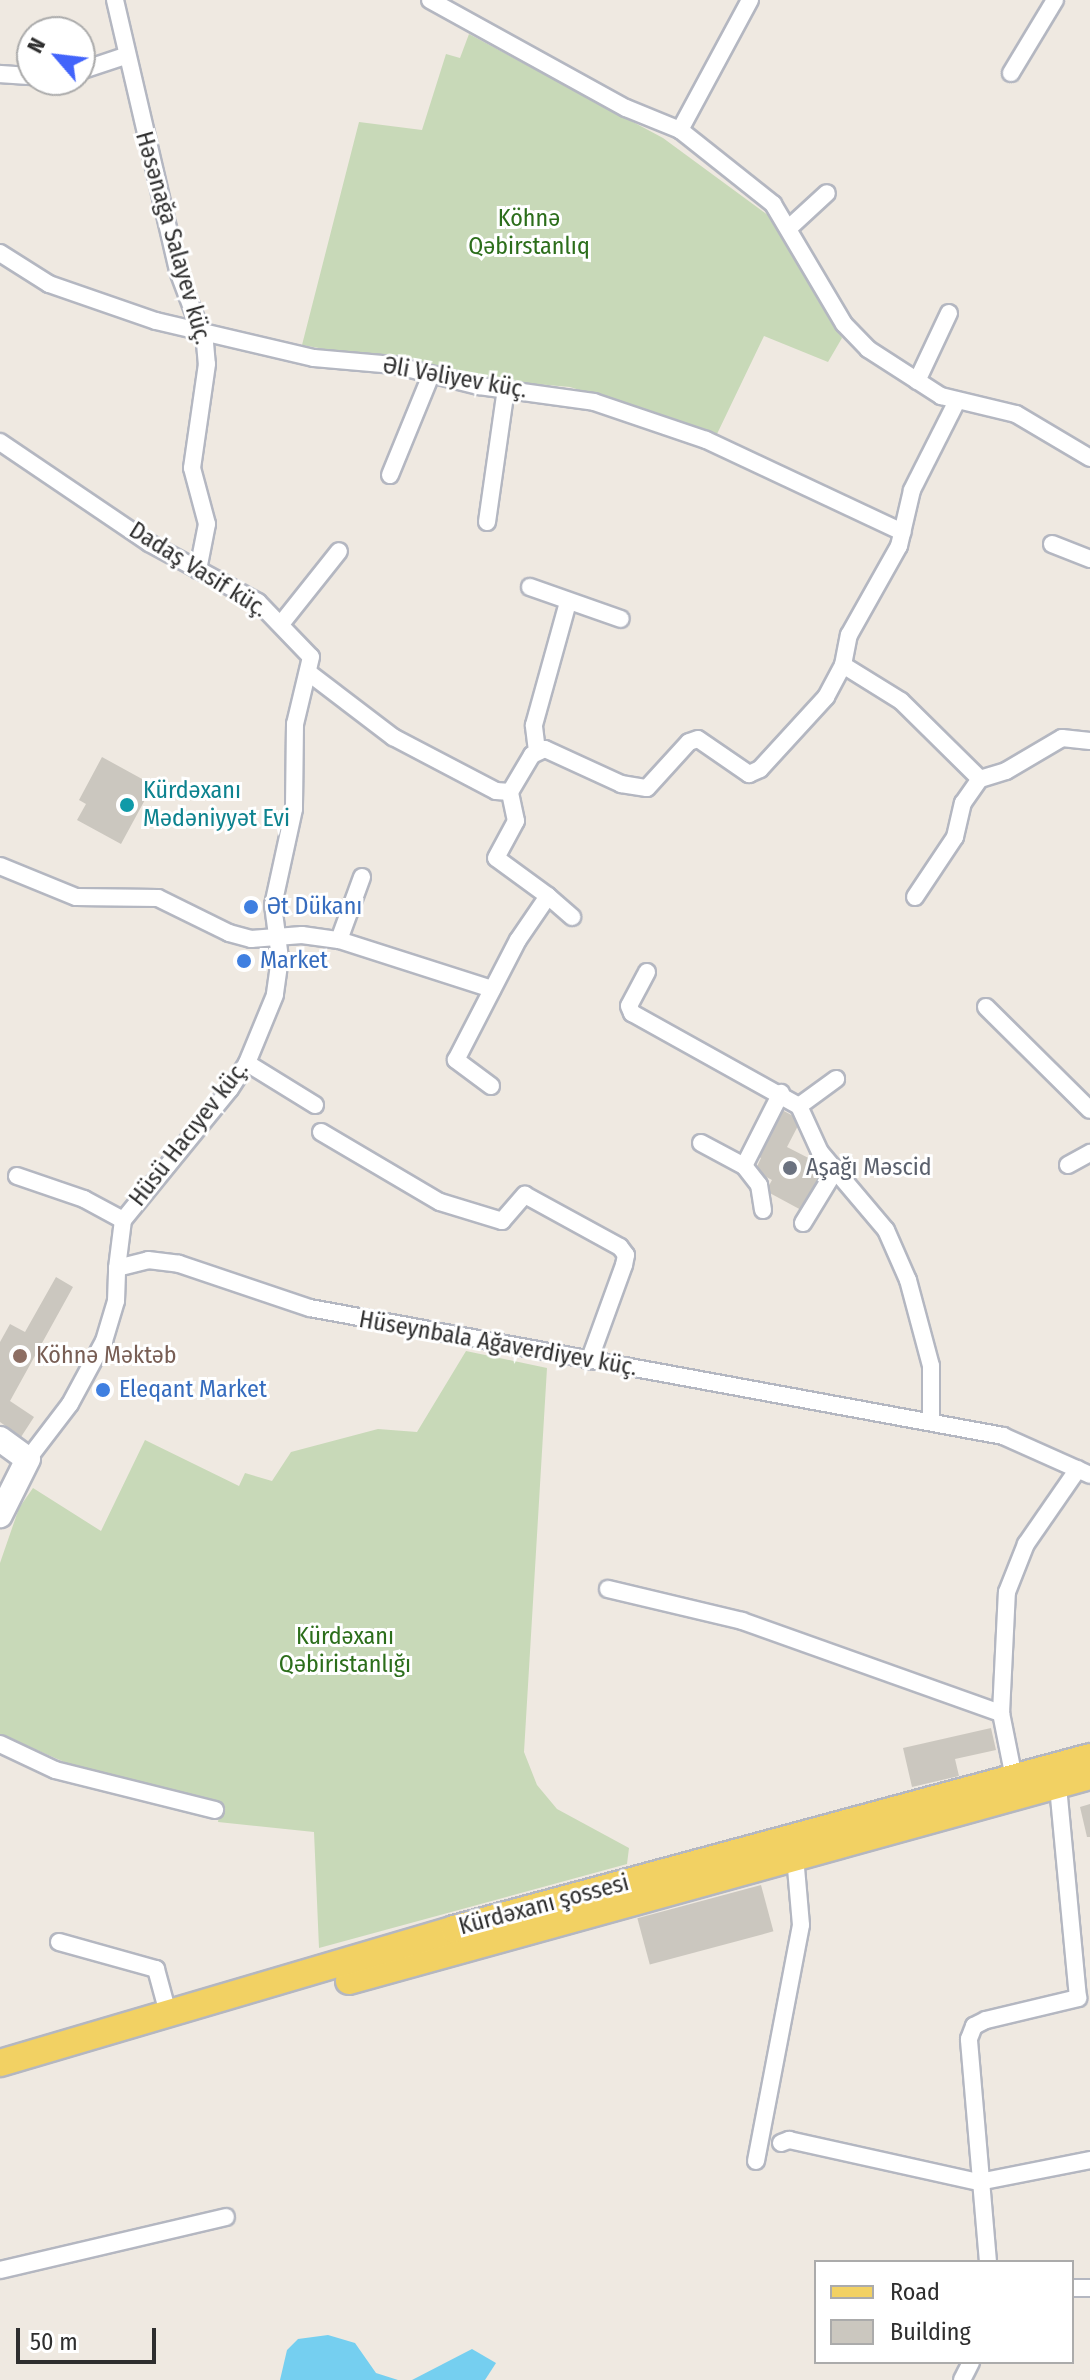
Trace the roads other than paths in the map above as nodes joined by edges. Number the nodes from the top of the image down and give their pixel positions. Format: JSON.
{"nodes":[{"id":1,"x":115,"y":0,"type":"edge"},
{"id":2,"x":430,"y":0,"type":"edge"},
{"id":3,"x":750,"y":0,"type":"edge"},
{"id":4,"x":1055,"y":0,"type":"edge"},
{"id":5,"x":125,"y":56,"type":"junction"},
{"id":6,"x":96,"y":66,"type":"edge"},
{"id":7,"x":1011,"y":73,"type":"dead end"},
{"id":8,"x":680,"y":130,"type":"junction"},
{"id":9,"x":827,"y":193,"type":"dead end"},
{"id":10,"x":790,"y":227,"type":"junction"},
{"id":11,"x":0,"y":253,"type":"edge"},
{"id":12,"x":949,"y":313,"type":"dead end"},
{"id":13,"x":199,"y":328,"type":"junction"},
{"id":14,"x":431,"y":375,"type":"junction"},
{"id":15,"x":917,"y":381,"type":"junction"},
{"id":16,"x":506,"y":389,"type":"junction"},
{"id":17,"x":957,"y":401,"type":"junction"},
{"id":18,"x":0,"y":442,"type":"edge"},
{"id":19,"x":1090,"y":458,"type":"edge"},
{"id":20,"x":390,"y":475,"type":"dead end"},
{"id":21,"x":487,"y":522,"type":"dead end"},
{"id":22,"x":902,"y":532,"type":"junction"},
{"id":23,"x":1052,"y":544,"type":"dead end"},
{"id":24,"x":339,"y":551,"type":"dead end"},
{"id":25,"x":1090,"y":559,"type":"edge"},
{"id":26,"x":198,"y":570,"type":"junction"},
{"id":27,"x":530,"y":587,"type":"dead end"},
{"id":28,"x":568,"y":602,"type":"junction"},
{"id":29,"x":621,"y":619,"type":"dead end"},
{"id":30,"x":281,"y":624,"type":"junction"},
{"id":31,"x":843,"y":665,"type":"junction"},
{"id":32,"x":309,"y":673,"type":"junction"},
{"id":33,"x":1090,"y":741,"type":"edge"},
{"id":34,"x":537,"y":751,"type":"junction"},
{"id":35,"x":980,"y":779,"type":"junction"},
{"id":36,"x":510,"y":792,"type":"junction"},
{"id":37,"x":1,"y":869,"type":"edge"},
{"id":38,"x":362,"y":877,"type":"dead end"},
{"id":39,"x":548,"y":896,"type":"junction"},
{"id":40,"x":915,"y":897,"type":"dead end"},
{"id":41,"x":572,"y":917,"type":"dead end"},
{"id":42,"x":276,"y":940,"type":"junction"},
{"id":43,"x":339,"y":940,"type":"junction"},
{"id":44,"x":647,"y":972,"type":"dead end"},
{"id":45,"x":492,"y":989,"type":"junction"},
{"id":46,"x":986,"y":1007,"type":"dead end"},
{"id":47,"x":247,"y":1063,"type":"junction"},
{"id":48,"x":836,"y":1079,"type":"dead end"},
{"id":49,"x":491,"y":1086,"type":"dead end"},
{"id":50,"x":781,"y":1093,"type":"junction"},
{"id":51,"x":315,"y":1105,"type":"dead end"},
{"id":52,"x":799,"y":1106,"type":"junction"},
{"id":53,"x":1090,"y":1110,"type":"edge"},
{"id":54,"x":321,"y":1132,"type":"dead end"},
{"id":55,"x":701,"y":1143,"type":"dead end"},
{"id":56,"x":1090,"y":1153,"type":"edge"},
{"id":57,"x":1068,"y":1165,"type":"dead end"},
{"id":58,"x":744,"y":1166,"type":"junction"},
{"id":59,"x":836,"y":1169,"type":"junction"},
{"id":60,"x":17,"y":1176,"type":"dead end"},
{"id":61,"x":763,"y":1210,"type":"dead end"},
{"id":62,"x":123,"y":1220,"type":"junction"},
{"id":63,"x":803,"y":1223,"type":"dead end"},
{"id":64,"x":117,"y":1268,"type":"junction"},
{"id":65,"x":589,"y":1361,"type":"junction"},
{"id":66,"x":931,"y":1422,"type":"junction"},
{"id":67,"x":0,"y":1439,"type":"edge"},
{"id":68,"x":28,"y":1459,"type":"junction"},
{"id":69,"x":1084,"y":1472,"type":"edge"},
{"id":70,"x":0,"y":1515,"type":"edge"},
{"id":71,"x":608,"y":1589,"type":"dead end"},
{"id":72,"x":1001,"y":1713,"type":"junction"},
{"id":73,"x":0,"y":1744,"type":"edge"},
{"id":74,"x":1090,"y":1757,"type":"edge"},
{"id":75,"x":1090,"y":1776,"type":"edge"},
{"id":76,"x":1014,"y":1778,"type":"junction"},
{"id":77,"x":1058,"y":1785,"type":"junction"},
{"id":78,"x":215,"y":1810,"type":"dead end"},
{"id":79,"x":795,"y":1856,"type":"junction"},
{"id":80,"x":457,"y":1938,"type":"junction"},
{"id":81,"x":59,"y":1942,"type":"dead end"},
{"id":82,"x":1084,"y":2000,"type":"edge"},
{"id":83,"x":169,"y":2017,"type":"junction"},
{"id":84,"x":0,"y":2063,"type":"edge"},
{"id":85,"x":0,"y":2082,"type":"edge"},
{"id":86,"x":781,"y":2143,"type":"dead end"},
{"id":87,"x":1090,"y":2160,"type":"edge"},
{"id":88,"x":756,"y":2161,"type":"dead end"},
{"id":89,"x":979,"y":2182,"type":"junction"},
{"id":90,"x":226,"y":2217,"type":"dead end"},
{"id":91,"x":988,"y":2260,"type":"edge"},
{"id":92,"x":0,"y":2270,"type":"edge"}],
"edges":[{"from":1,"to":5,"type":"street","name":"Həsənağa Salayev küç."},
{"from":2,"to":8,"type":"street"},
{"from":3,"to":8,"type":"street"},
{"from":4,"to":7,"type":"street"},
{"from":5,"to":6,"type":"street"},
{"from":5,"to":13,"type":"street","name":"Həsənağa Salayev küç."},
{"from":8,"to":10,"type":"street"},
{"from":9,"to":10,"type":"street"},
{"from":10,"to":15,"type":"street"},
{"from":11,"to":13,"type":"street","name":"Əli Vəliyev küç."},
{"from":12,"to":15,"type":"street"},
{"from":13,"to":14,"type":"street","name":"Əli Vəliyev küç."},
{"from":13,"to":26,"type":"street","name":"Həsənağa Salayev küç."},
{"from":14,"to":16,"type":"street","name":"Əli Vəliyev küç."},
{"from":14,"to":20,"type":"street"},
{"from":15,"to":17,"type":"street"},
{"from":16,"to":21,"type":"street"},
{"from":16,"to":22,"type":"street","name":"Əli Vəliyev küç."},
{"from":17,"to":19,"type":"street"},
{"from":17,"to":22,"type":"street"},
{"from":18,"to":26,"type":"street","name":"Dadaş Vasif küç."},
{"from":22,"to":31,"type":"street"},
{"from":23,"to":25,"type":"street"},
{"from":24,"to":30,"type":"street"},
{"from":26,"to":30,"type":"street","name":"Dadaş Vasif küç."},
{"from":27,"to":28,"type":"street"},
{"from":28,"to":29,"type":"street"},
{"from":28,"to":34,"type":"street"},
{"from":30,"to":32,"type":"street","name":"Dadaş Vasif küç."},
{"from":31,"to":34,"type":"street"},
{"from":31,"to":35,"type":"street"},
{"from":32,"to":36,"type":"street"},
{"from":32,"to":42,"type":"street","name":"Hüsü Hacıyev küç."},
{"from":33,"to":35,"type":"street"},
{"from":34,"to":36,"type":"street"},
{"from":35,"to":40,"type":"street"},
{"from":36,"to":39,"type":"street"},
{"from":37,"to":42,"type":"street"},
{"from":38,"to":43,"type":"street"},
{"from":39,"to":41,"type":"street"},
{"from":39,"to":45,"type":"street"},
{"from":42,"to":43,"type":"street"},
{"from":42,"to":47,"type":"street","name":"Hüsü Hacıyev küç."},
{"from":43,"to":45,"type":"street"},
{"from":44,"to":50,"type":"street"},
{"from":45,"to":49,"type":"street"},
{"from":46,"to":53,"type":"street"},
{"from":47,"to":51,"type":"street"},
{"from":47,"to":62,"type":"street","name":"Hüsü Hacıyev küç."},
{"from":48,"to":52,"type":"street"},
{"from":50,"to":52,"type":"street"},
{"from":50,"to":58,"type":"street"},
{"from":52,"to":59,"type":"street"},
{"from":54,"to":65,"type":"street"},
{"from":55,"to":58,"type":"street"},
{"from":56,"to":57,"type":"street"},
{"from":58,"to":61,"type":"street"},
{"from":59,"to":63,"type":"street"},
{"from":59,"to":66,"type":"street"},
{"from":60,"to":62,"type":"street"},
{"from":62,"to":64,"type":"street","name":"Hüsü Hacıyev küç."},
{"from":64,"to":65,"type":"street","name":"Hüseynbala Ağaverdiyev küç."},
{"from":64,"to":68,"type":"street"},
{"from":65,"to":66,"type":"street","name":"Hüseynbala Ağaverdiyev küç."},
{"from":66,"to":69,"type":"street","name":"Hüseynbala Ağaverdiyev küç."},
{"from":67,"to":68,"type":"street"},
{"from":68,"to":70,"type":"street"},
{"from":69,"to":72,"type":"street"},
{"from":71,"to":72,"type":"street"},
{"from":72,"to":76,"type":"street"},
{"from":73,"to":78,"type":"street"},
{"from":74,"to":76,"type":"main road","name":"Kürdəxanı şossesi"},
{"from":75,"to":77,"type":"main road","name":"Kürdəxanı şossesi"},
{"from":76,"to":80,"type":"main road","name":"Kürdəxanı şossesi"},
{"from":77,"to":79,"type":"main road","name":"Kürdəxanı şossesi"},
{"from":77,"to":82,"type":"street"},
{"from":79,"to":80,"type":"main road","name":"Kürdəxanı şossesi"},
{"from":79,"to":88,"type":"street"},
{"from":80,"to":83,"type":"main road","name":"Kürdəxanı şossesi"},
{"from":80,"to":85,"type":"main road","name":"Kürdəxanı şossesi"},
{"from":81,"to":83,"type":"street"},
{"from":82,"to":89,"type":"street"},
{"from":83,"to":84,"type":"main road","name":"Kürdəxanı şossesi"},
{"from":86,"to":89,"type":"street"},
{"from":87,"to":89,"type":"street"},
{"from":89,"to":91,"type":"street"},
{"from":90,"to":92,"type":"street"}]}
